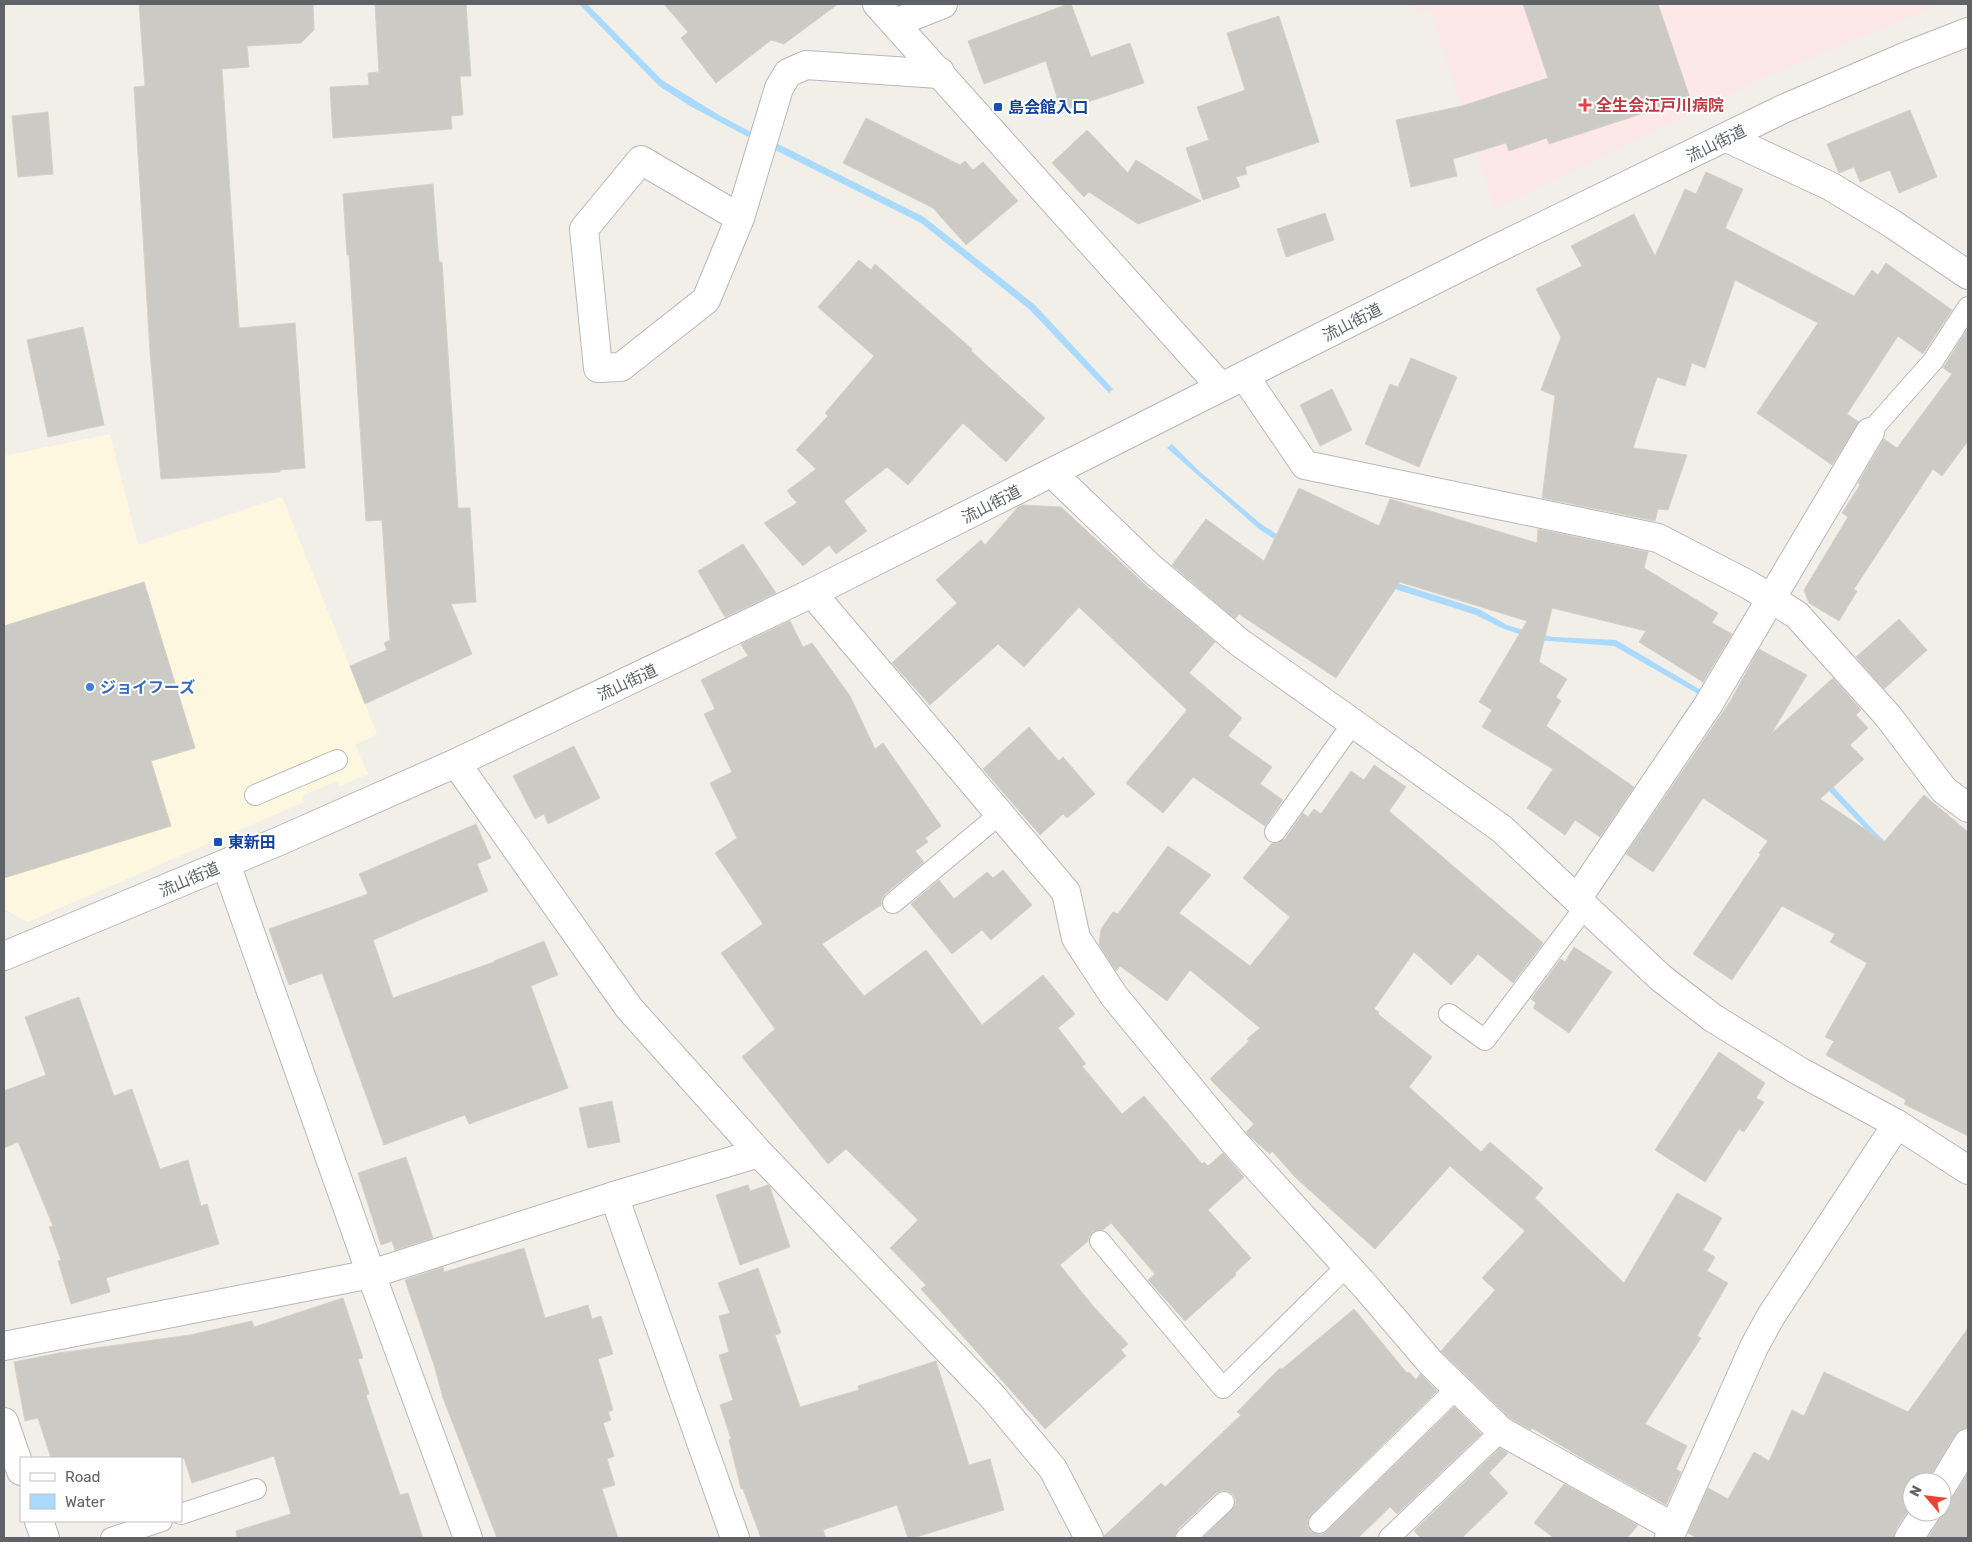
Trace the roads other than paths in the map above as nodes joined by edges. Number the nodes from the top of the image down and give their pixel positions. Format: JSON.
{"nodes":[{"id":1,"x":943,"y":4,"type":"edge"},
{"id":2,"x":886,"y":13,"type":"edge"},
{"id":3,"x":1968,"y":32,"type":"edge"},
{"id":4,"x":940,"y":72,"type":"junction"},
{"id":5,"x":1727,"y":138,"type":"junction"},
{"id":6,"x":740,"y":218,"type":"junction"},
{"id":7,"x":1968,"y":275,"type":"edge"},
{"id":8,"x":1968,"y":307,"type":"edge"},
{"id":9,"x":1233,"y":382,"type":"junction"},
{"id":10,"x":1870,"y":432,"type":"joint"},
{"id":11,"x":1052,"y":473,"type":"junction"},
{"id":12,"x":812,"y":593,"type":"junction"},
{"id":13,"x":1771,"y":598,"type":"junction"},
{"id":14,"x":1353,"y":723,"type":"junction"},
{"id":15,"x":338,"y":760,"type":"dead end"},
{"id":16,"x":456,"y":763,"type":"junction"},
{"id":17,"x":255,"y":795,"type":"dead end"},
{"id":18,"x":1968,"y":808,"type":"edge"},
{"id":19,"x":1000,"y":814,"type":"junction"},
{"id":20,"x":1275,"y":832,"type":"dead end"},
{"id":21,"x":226,"y":864,"type":"junction"},
{"id":22,"x":893,"y":903,"type":"dead end"},
{"id":23,"x":1581,"y":903,"type":"junction"},
{"id":24,"x":4,"y":956,"type":"edge"},
{"id":25,"x":1450,"y":1014,"type":"dead end"},
{"id":26,"x":1897,"y":1124,"type":"junction"},
{"id":27,"x":760,"y":1153,"type":"junction"},
{"id":28,"x":1968,"y":1170,"type":"edge"},
{"id":29,"x":614,"y":1196,"type":"junction"},
{"id":30,"x":1100,"y":1241,"type":"dead end"},
{"id":31,"x":1347,"y":1266,"type":"junction"},
{"id":32,"x":371,"y":1274,"type":"junction"},
{"id":33,"x":4,"y":1346,"type":"edge"},
{"id":34,"x":1457,"y":1388,"type":"junction"},
{"id":35,"x":4,"y":1422,"type":"edge"},
{"id":36,"x":1500,"y":1431,"type":"junction"},
{"id":37,"x":1968,"y":1443,"type":"edge"},
{"id":38,"x":20,"y":1468,"type":"edge"},
{"id":39,"x":1950,"y":1472,"type":"edge"},
{"id":40,"x":256,"y":1489,"type":"dead end"},
{"id":41,"x":1224,"y":1502,"type":"dead end"},
{"id":42,"x":182,"y":1514,"type":"edge"},
{"id":43,"x":39,"y":1522,"type":"edge"},
{"id":44,"x":159,"y":1522,"type":"edge"},
{"id":45,"x":1920,"y":1522,"type":"edge"},
{"id":46,"x":1319,"y":1523,"type":"dead end"},
{"id":47,"x":1671,"y":1533,"type":"edge"},
{"id":48,"x":45,"y":1538,"type":"edge"},
{"id":49,"x":111,"y":1538,"type":"edge"},
{"id":50,"x":468,"y":1538,"type":"edge"},
{"id":51,"x":736,"y":1538,"type":"edge"},
{"id":52,"x":1089,"y":1538,"type":"edge"},
{"id":53,"x":1186,"y":1538,"type":"edge"},
{"id":54,"x":1389,"y":1538,"type":"edge"},
{"id":55,"x":1910,"y":1538,"type":"edge"}],
"edges":[{"from":1,"to":2,"type":"street"},
{"from":2,"to":4,"type":"street"},
{"from":3,"to":5,"type":"street","name":"流山街道"},
{"from":4,"to":6,"type":"street"},
{"from":4,"to":9,"type":"street"},
{"from":5,"to":7,"type":"street"},
{"from":5,"to":9,"type":"street","name":"流山街道"},
{"from":6,"to":6,"type":"street"},
{"from":8,"to":10,"type":"lane"},
{"from":9,"to":11,"type":"street","name":"流山街道"},
{"from":9,"to":13,"type":"street"},
{"from":10,"to":13,"type":"street"},
{"from":11,"to":12,"type":"street","name":"流山街道"},
{"from":11,"to":14,"type":"street"},
{"from":12,"to":16,"type":"street","name":"流山街道"},
{"from":12,"to":19,"type":"street"},
{"from":13,"to":18,"type":"street"},
{"from":13,"to":23,"type":"street"},
{"from":14,"to":20,"type":"lane"},
{"from":14,"to":23,"type":"street"},
{"from":15,"to":17,"type":"lane"},
{"from":16,"to":21,"type":"street","name":"流山街道"},
{"from":16,"to":27,"type":"street"},
{"from":19,"to":22,"type":"lane"},
{"from":19,"to":31,"type":"street"},
{"from":21,"to":24,"type":"street","name":"流山街道"},
{"from":21,"to":32,"type":"street"},
{"from":23,"to":25,"type":"lane"},
{"from":23,"to":26,"type":"street"},
{"from":26,"to":28,"type":"street"},
{"from":26,"to":47,"type":"street"},
{"from":27,"to":29,"type":"street"},
{"from":27,"to":52,"type":"street"},
{"from":29,"to":32,"type":"street"},
{"from":29,"to":51,"type":"street"},
{"from":30,"to":31,"type":"lane"},
{"from":31,"to":34,"type":"street"},
{"from":32,"to":33,"type":"street"},
{"from":32,"to":50,"type":"street"},
{"from":34,"to":36,"type":"street"},
{"from":34,"to":46,"type":"lane"},
{"from":35,"to":38,"type":"street"},
{"from":36,"to":47,"type":"street"},
{"from":36,"to":54,"type":"lane"},
{"from":37,"to":39,"type":"street"},
{"from":40,"to":42,"type":"lane"},
{"from":41,"to":53,"type":"lane"},
{"from":43,"to":48,"type":"street"},
{"from":44,"to":49,"type":"lane"},
{"from":45,"to":55,"type":"street"}]}
